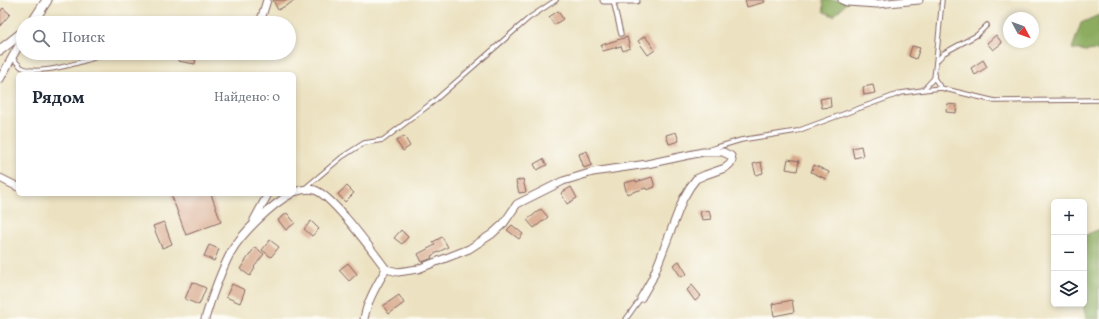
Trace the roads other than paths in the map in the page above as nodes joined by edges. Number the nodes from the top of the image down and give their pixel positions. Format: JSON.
{"nodes":[{"id":1,"x":47,"y":0,"type":"edge"},
{"id":2,"x":267,"y":0,"type":"edge"},
{"id":3,"x":556,"y":0,"type":"edge"},
{"id":4,"x":604,"y":0,"type":"edge"},
{"id":5,"x":612,"y":0,"type":"edge"},
{"id":6,"x":636,"y":0,"type":"edge"},
{"id":7,"x":842,"y":0,"type":"edge"},
{"id":8,"x":919,"y":0,"type":"edge"},
{"id":9,"x":942,"y":0,"type":"edge"},
{"id":10,"x":37,"y":16,"type":"edge"},
{"id":11,"x":262,"y":16,"type":"edge"},
{"id":12,"x":987,"y":25,"type":"dead end"},
{"id":13,"x":621,"y":34,"type":"dead end"},
{"id":14,"x":16,"y":37,"type":"edge"},
{"id":15,"x":0,"y":50,"type":"edge"},
{"id":16,"x":16,"y":51,"type":"edge"},
{"id":17,"x":12,"y":58,"type":"junction"},
{"id":18,"x":86,"y":60,"type":"edge"},
{"id":19,"x":936,"y":62,"type":"junction"},
{"id":20,"x":934,"y":78,"type":"junction"},
{"id":21,"x":0,"y":80,"type":"edge"},
{"id":22,"x":941,"y":88,"type":"junction"},
{"id":23,"x":923,"y":90,"type":"junction"},
{"id":24,"x":1099,"y":100,"type":"edge"},
{"id":25,"x":703,"y":152,"type":"junction"},
{"id":26,"x":0,"y":178,"type":"edge"},
{"id":27,"x":16,"y":186,"type":"edge"},
{"id":28,"x":304,"y":189,"type":"junction"},
{"id":29,"x":296,"y":191,"type":"edge"},
{"id":30,"x":267,"y":196,"type":"edge"},
{"id":31,"x":285,"y":196,"type":"edge"},
{"id":32,"x":249,"y":229,"type":"junction"},
{"id":33,"x":386,"y":270,"type":"junction"},
{"id":34,"x":641,"y":298,"type":"joint"},
{"id":35,"x":205,"y":319,"type":"edge"},
{"id":36,"x":364,"y":319,"type":"edge"},
{"id":37,"x":626,"y":319,"type":"edge"}],
"edges":[{"from":1,"to":10,"type":"street"},
{"from":2,"to":11,"type":"street"},
{"from":3,"to":28,"type":"lane"},
{"from":4,"to":5,"type":"street"},
{"from":5,"to":6,"type":"street"},
{"from":5,"to":13,"type":"lane"},
{"from":7,"to":8,"type":"street"},
{"from":9,"to":19,"type":"lane"},
{"from":12,"to":19,"type":"lane"},
{"from":14,"to":15,"type":"street"},
{"from":16,"to":17,"type":"street"},
{"from":17,"to":18,"type":"lane"},
{"from":17,"to":21,"type":"street"},
{"from":19,"to":20,"type":"lane"},
{"from":20,"to":22,"type":"lane"},
{"from":20,"to":23,"type":"lane"},
{"from":22,"to":23,"type":"lane"},
{"from":22,"to":24,"type":"lane"},
{"from":23,"to":25,"type":"lane"},
{"from":25,"to":33,"type":"street"},
{"from":25,"to":34,"type":"street"},
{"from":26,"to":27,"type":"street"},
{"from":28,"to":29,"type":"street"},
{"from":28,"to":33,"type":"street"},
{"from":30,"to":32,"type":"street"},
{"from":31,"to":32,"type":"street"},
{"from":32,"to":35,"type":"street"},
{"from":33,"to":36,"type":"street"},
{"from":34,"to":37,"type":"lane"}]}
